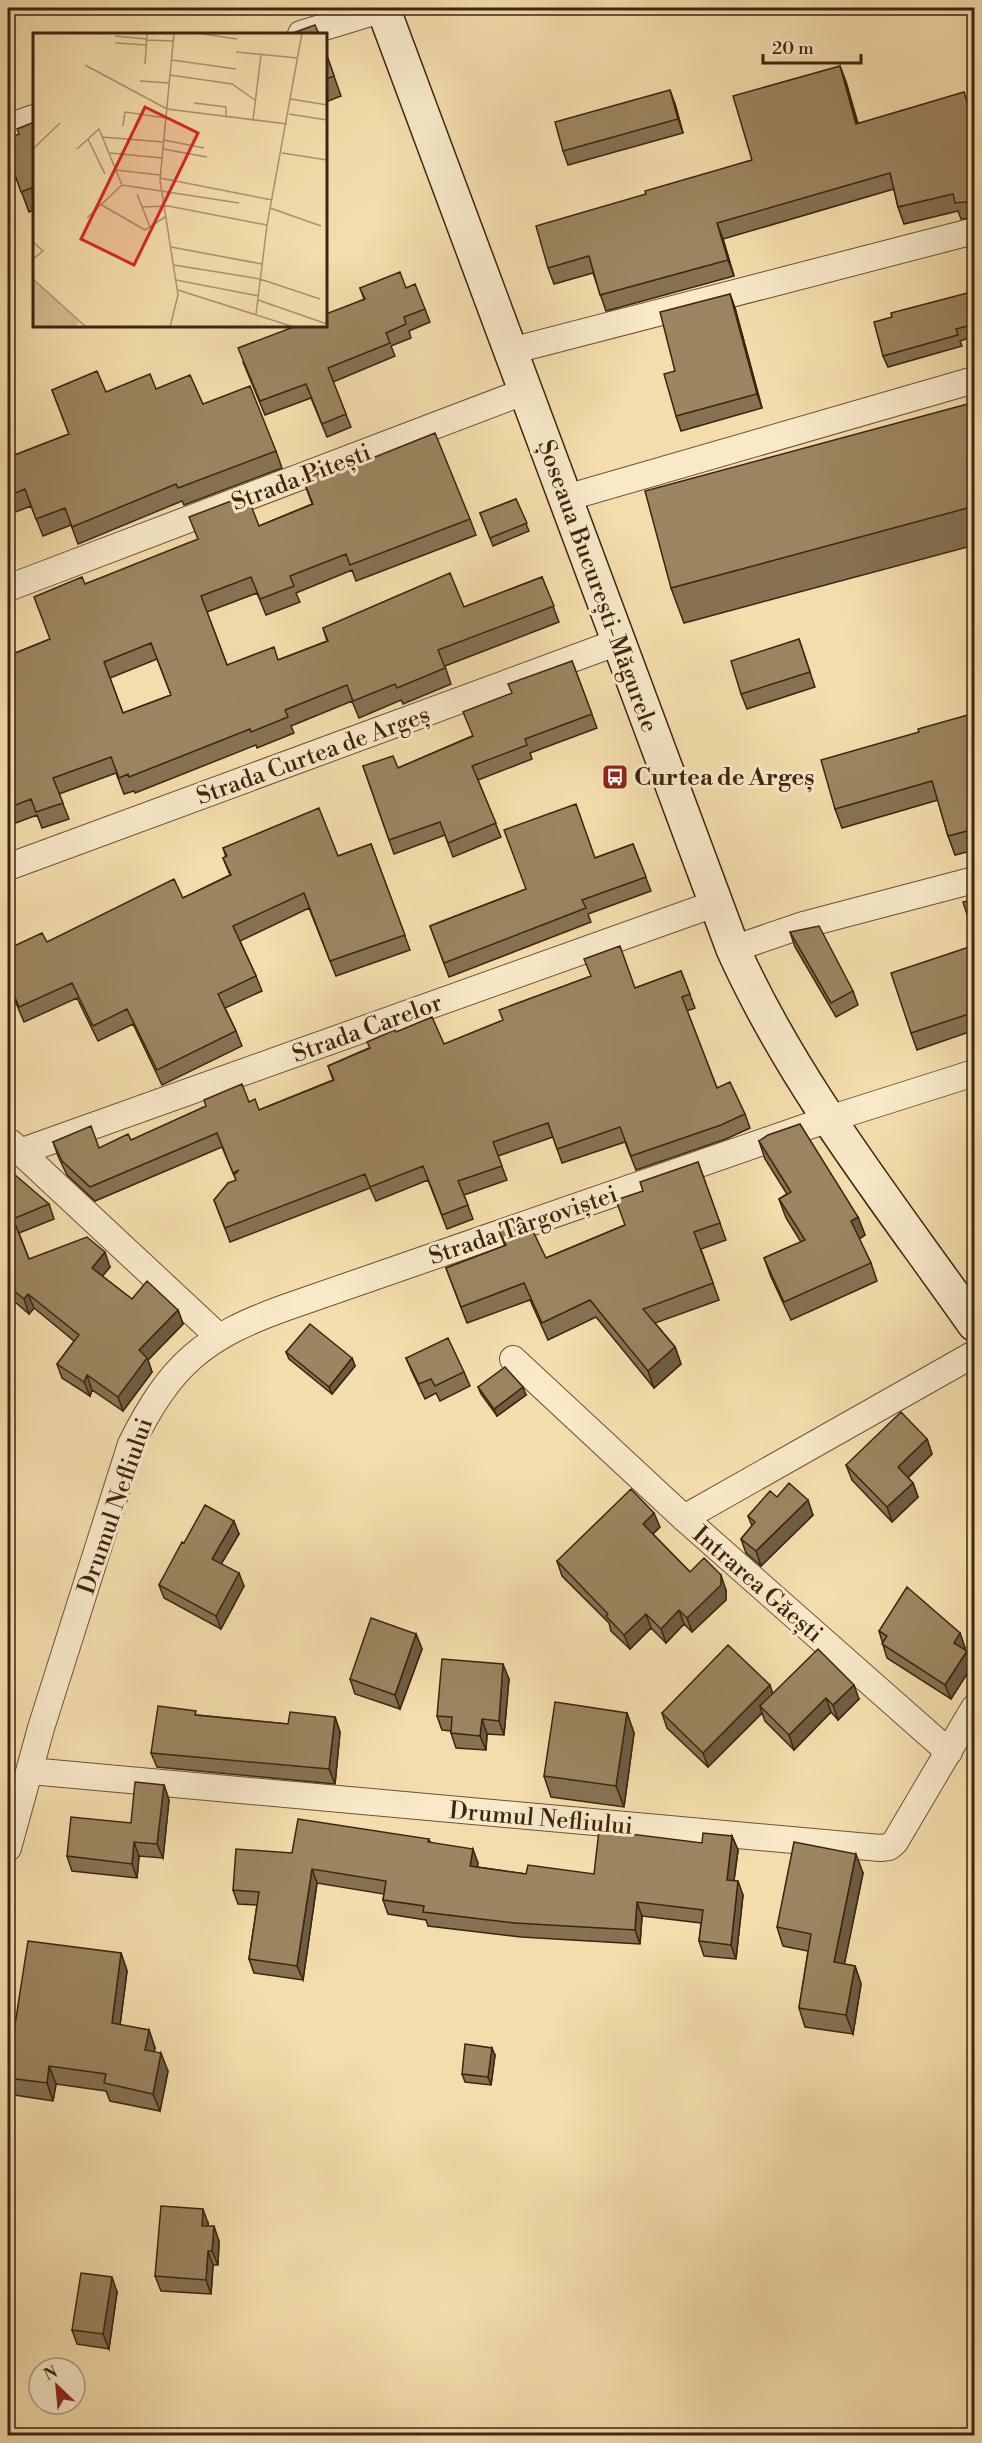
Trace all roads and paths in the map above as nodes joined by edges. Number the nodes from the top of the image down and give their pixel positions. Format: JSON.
{"nodes":[{"id":1,"x":383,"y":8,"type":"edge"},
{"id":2,"x":304,"y":33,"type":"edge"},
{"id":3,"x":33,"y":118,"type":"edge"},
{"id":4,"x":8,"y":127,"type":"edge"},
{"id":5,"x":975,"y":231,"type":"edge"},
{"id":6,"x":511,"y":351,"type":"junction"},
{"id":7,"x":975,"y":380,"type":"edge"},
{"id":8,"x":526,"y":391,"type":"junction"},
{"id":9,"x":566,"y":498,"type":"junction"},
{"id":10,"x":8,"y":588,"type":"edge"},
{"id":11,"x":618,"y":642,"type":"junction"},
{"id":12,"x":8,"y":867,"type":"edge"},
{"id":13,"x":975,"y":880,"type":"edge"},
{"id":14,"x":714,"y":904,"type":"junction"},
{"id":15,"x":733,"y":949,"type":"junction"},
{"id":16,"x":975,"y":1073,"type":"edge"},
{"id":17,"x":829,"y":1119,"type":"junction"},
{"id":18,"x":14,"y":1146,"type":"edge"},
{"id":19,"x":975,"y":1324,"type":"edge"},
{"id":20,"x":219,"y":1337,"type":"junction"},
{"id":21,"x":975,"y":1354,"type":"edge"},
{"id":22,"x":513,"y":1359,"type":"dead end"},
{"id":23,"x":684,"y":1518,"type":"junction"},
{"id":24,"x":975,"y":1708,"type":"edge"},
{"id":25,"x":949,"y":1752,"type":"junction"},
{"id":26,"x":30,"y":1771,"type":"junction"},
{"id":27,"x":8,"y":1848,"type":"edge"}],
"edges":[{"from":1,"to":2,"type":"street"},
{"from":1,"to":6,"type":"main road","name":"Șoseaua București-Măgurele"},
{"from":3,"to":4,"type":"street"},
{"from":5,"to":6,"type":"street"},
{"from":6,"to":8,"type":"main road","name":"Șoseaua București-Măgurele"},
{"from":7,"to":9,"type":"street"},
{"from":8,"to":9,"type":"main road","name":"Șoseaua București-Măgurele"},
{"from":8,"to":10,"type":"street","name":"Strada Pitești"},
{"from":9,"to":11,"type":"main road","name":"Șoseaua București-Măgurele"},
{"from":11,"to":12,"type":"street","name":"Strada Curtea de Argeș"},
{"from":11,"to":14,"type":"main road","name":"Șoseaua București-Măgurele"},
{"from":13,"to":15,"type":"street"},
{"from":14,"to":15,"type":"main road","name":"Șoseaua București-Măgurele"},
{"from":14,"to":18,"type":"street","name":"Strada Carelor"},
{"from":15,"to":17,"type":"main road","name":"Șoseaua București-Măgurele"},
{"from":16,"to":17,"type":"street","name":"Strada Târgoviștei"},
{"from":17,"to":19,"type":"main road","name":"Șoseaua București-Măgurele"},
{"from":17,"to":20,"type":"street","name":"Strada Târgoviștei"},
{"from":18,"to":20,"type":"street"},
{"from":20,"to":26,"type":"street","name":"Drumul Nefliului"},
{"from":21,"to":23,"type":"street","name":"Intrarea Găești"},
{"from":22,"to":23,"type":"street"},
{"from":23,"to":25,"type":"street","name":"Intrarea Găești"},
{"from":24,"to":25,"type":"street","name":"Drumul Nefliului"},
{"from":25,"to":26,"type":"street","name":"Drumul Nefliului"},
{"from":26,"to":27,"type":"street","name":"Drumul Nefliului"}]}
